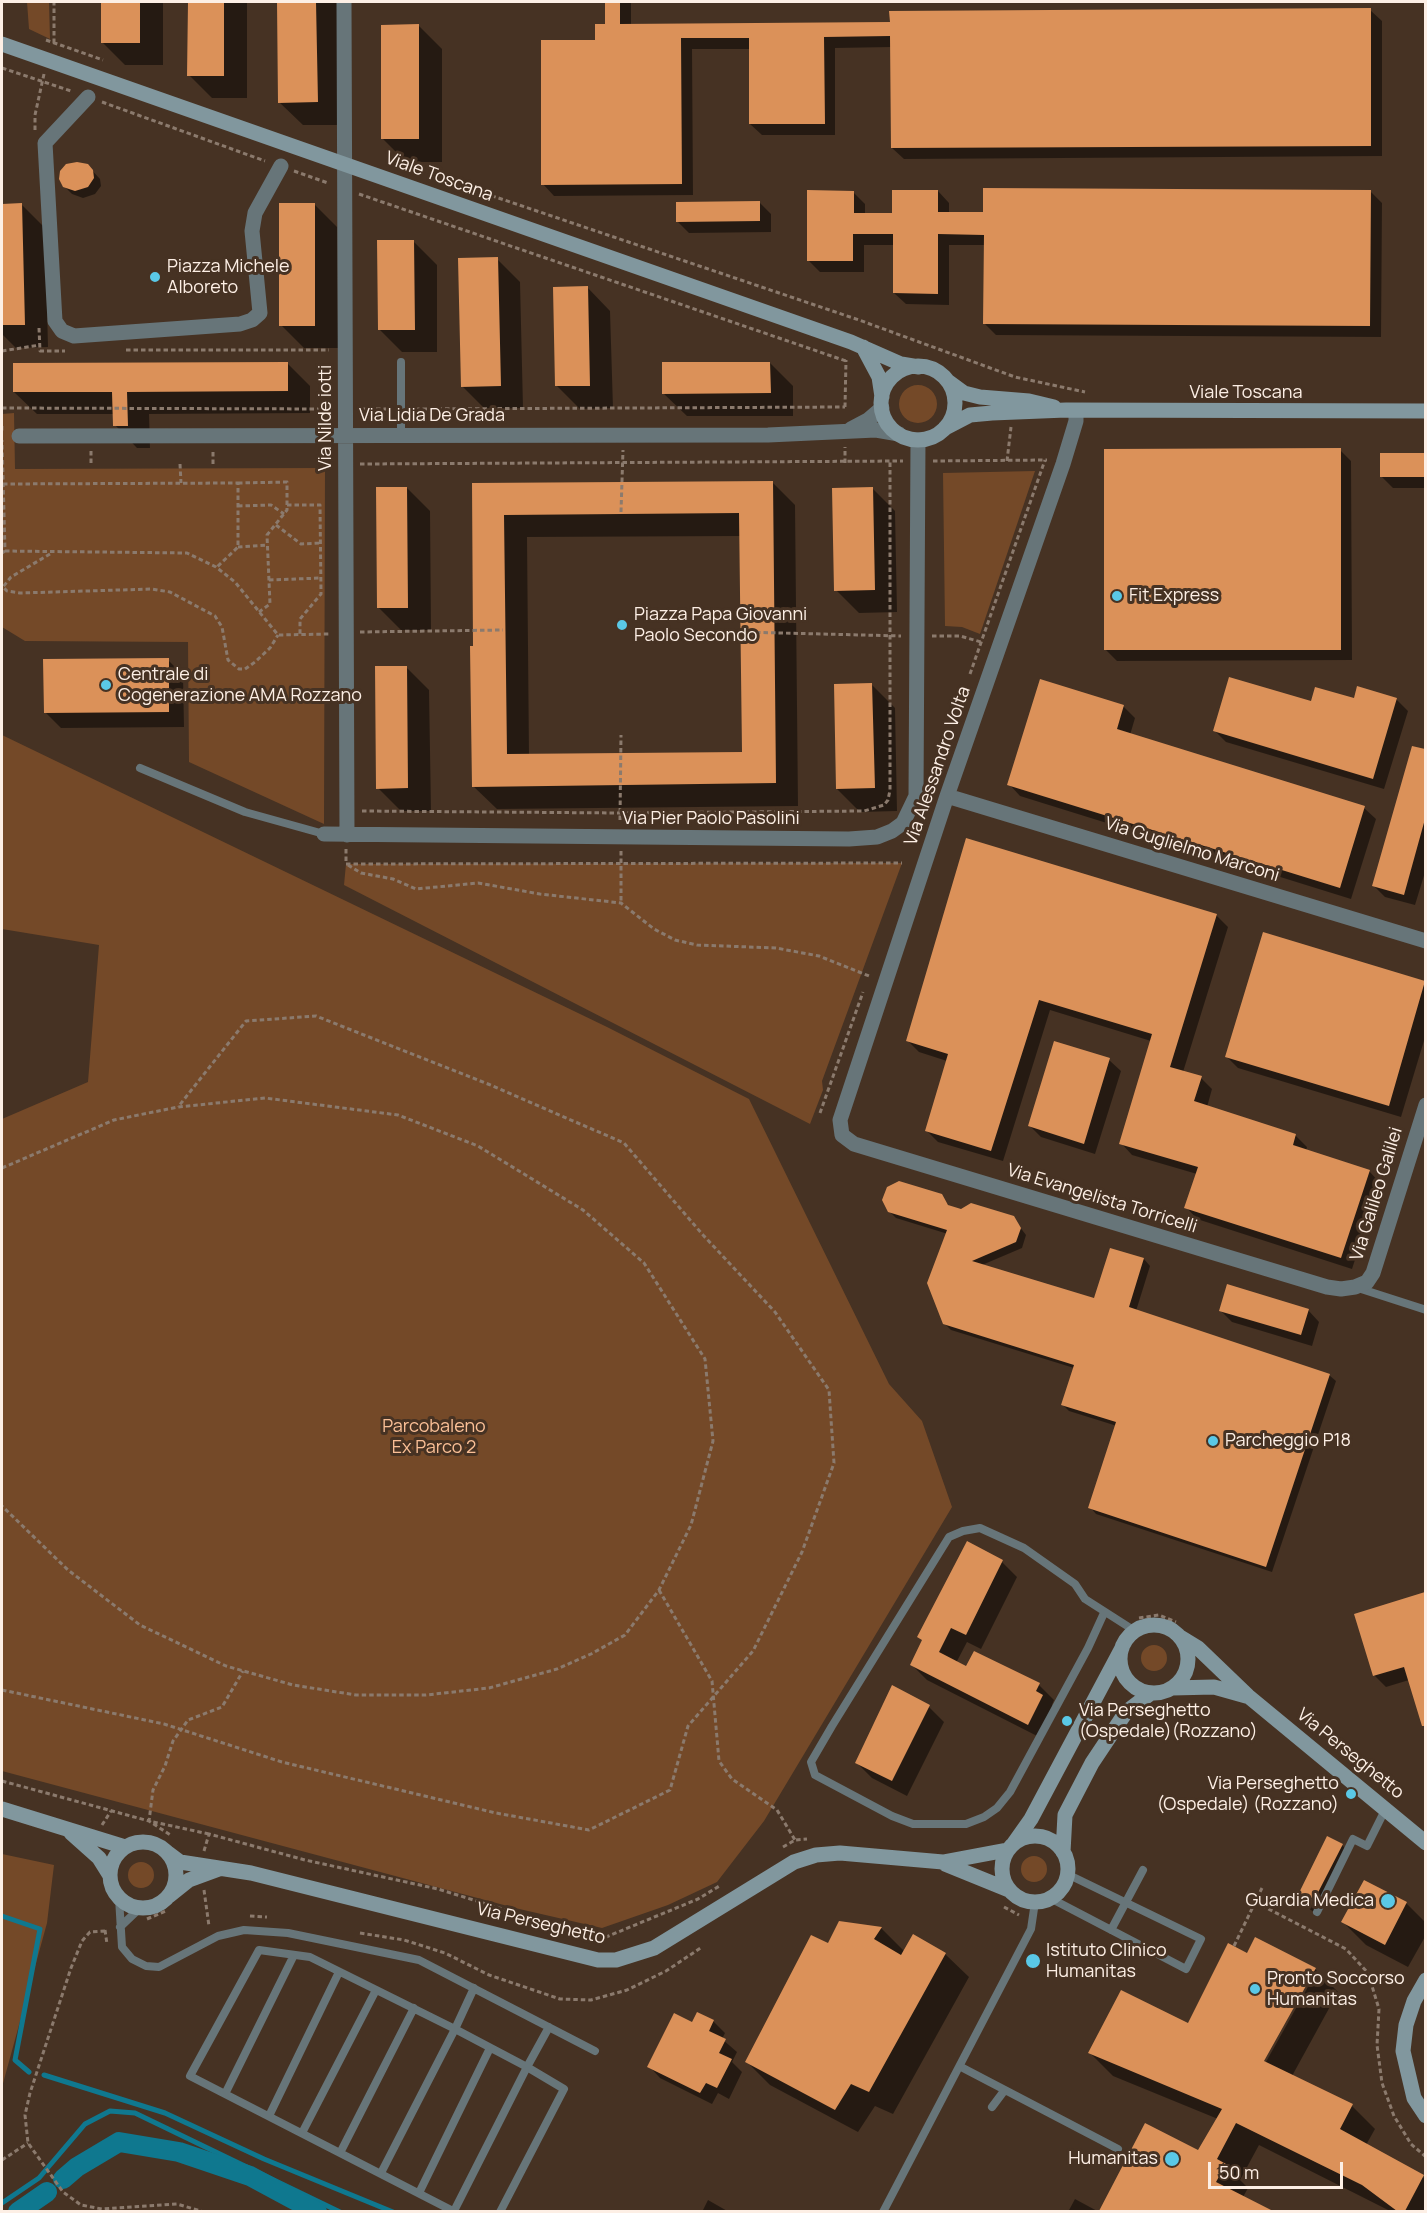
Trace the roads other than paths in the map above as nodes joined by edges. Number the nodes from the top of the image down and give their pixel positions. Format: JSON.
{"nodes":[{"id":1,"x":344,"y":2,"type":"edge"},
{"id":2,"x":2,"y":44,"type":"edge"},
{"id":3,"x":88,"y":97,"type":"road end"},
{"id":4,"x":345,"y":164,"type":"junction"},
{"id":5,"x":281,"y":166,"type":"road end"},
{"id":6,"x":863,"y":347,"type":"junction"},
{"id":7,"x":401,"y":362,"type":"dead end"},
{"id":8,"x":919,"y":367,"type":"junction"},
{"id":9,"x":947,"y":381,"type":"junction"},
{"id":10,"x":882,"y":403,"type":"junction"},
{"id":11,"x":1071,"y":410,"type":"junction"},
{"id":12,"x":1425,"y":411,"type":"edge"},
{"id":13,"x":945,"y":428,"type":"junction"},
{"id":14,"x":846,"y":431,"type":"junction"},
{"id":15,"x":899,"y":434,"type":"junction"},
{"id":16,"x":345,"y":435,"type":"junction"},
{"id":17,"x":401,"y":435,"type":"junction"},
{"id":18,"x":19,"y":436,"type":"dead end"},
{"id":19,"x":918,"y":440,"type":"junction"},
{"id":20,"x":140,"y":768,"type":"dead end"},
{"id":21,"x":947,"y":796,"type":"junction"},
{"id":22,"x":324,"y":834,"type":"joint"},
{"id":23,"x":347,"y":835,"type":"junction"},
{"id":24,"x":1425,"y":941,"type":"edge"},
{"id":25,"x":1425,"y":1105,"type":"edge"},
{"id":26,"x":842,"y":1135,"type":"joint"},
{"id":27,"x":1355,"y":1287,"type":"junction"},
{"id":28,"x":1425,"y":1310,"type":"edge"},
{"id":29,"x":1104,"y":1613,"type":"junction"},
{"id":30,"x":1135,"y":1631,"type":"junction"},
{"id":31,"x":1180,"y":1637,"type":"junction"},
{"id":32,"x":1122,"y":1648,"type":"junction"},
{"id":33,"x":1172,"y":1688,"type":"junction"},
{"id":34,"x":1151,"y":1693,"type":"junction"},
{"id":35,"x":1248,"y":1696,"type":"junction"},
{"id":36,"x":1386,"y":1808,"type":"junction"},
{"id":37,"x":2,"y":1809,"type":"edge"},
{"id":38,"x":66,"y":1828,"type":"junction"},
{"id":39,"x":1425,"y":1843,"type":"edge"},
{"id":40,"x":1011,"y":1846,"type":"junction"},
{"id":41,"x":125,"y":1847,"type":"junction"},
{"id":42,"x":1063,"y":1852,"type":"junction"},
{"id":43,"x":168,"y":1853,"type":"junction"},
{"id":44,"x":943,"y":1862,"type":"junction"},
{"id":45,"x":219,"y":1869,"type":"junction"},
{"id":46,"x":1143,"y":1870,"type":"dead end"},
{"id":47,"x":110,"y":1874,"type":"junction"},
{"id":48,"x":1067,"y":1874,"type":"junction"},
{"id":49,"x":1009,"y":1890,"type":"junction"},
{"id":50,"x":119,"y":1898,"type":"junction"},
{"id":51,"x":166,"y":1898,"type":"junction"},
{"id":52,"x":1042,"y":1900,"type":"junction"},
{"id":53,"x":1127,"y":1901,"type":"junction"},
{"id":54,"x":141,"y":1908,"type":"junction"},
{"id":55,"x":1317,"y":1912,"type":"dead end"},
{"id":56,"x":120,"y":1927,"type":"junction"},
{"id":57,"x":1111,"y":1930,"type":"junction"},
{"id":58,"x":294,"y":1955,"type":"junction"},
{"id":59,"x":339,"y":1971,"type":"junction"},
{"id":60,"x":1425,"y":1980,"type":"edge"},
{"id":61,"x":474,"y":1988,"type":"junction"},
{"id":62,"x":376,"y":1990,"type":"junction"},
{"id":63,"x":414,"y":2008,"type":"junction"},
{"id":64,"x":549,"y":2026,"type":"junction"},
{"id":65,"x":455,"y":2029,"type":"junction"},
{"id":66,"x":490,"y":2048,"type":"junction"},
{"id":67,"x":595,"y":2050,"type":"dead end"},
{"id":68,"x":527,"y":2067,"type":"junction"},
{"id":69,"x":961,"y":2067,"type":"junction"},
{"id":70,"x":1004,"y":2091,"type":"junction"},
{"id":71,"x":225,"y":2094,"type":"junction"},
{"id":72,"x":992,"y":2107,"type":"dead end"},
{"id":73,"x":268,"y":2116,"type":"junction"},
{"id":74,"x":1425,"y":2116,"type":"edge"},
{"id":75,"x":302,"y":2133,"type":"junction"},
{"id":76,"x":1118,"y":2149,"type":"dead end"},
{"id":77,"x":340,"y":2153,"type":"junction"},
{"id":78,"x":381,"y":2174,"type":"junction"},
{"id":79,"x":419,"y":2193,"type":"junction"},
{"id":80,"x":455,"y":2211,"type":"edge"},
{"id":81,"x":500,"y":2211,"type":"edge"},
{"id":82,"x":883,"y":2211,"type":"edge"}],
"edges":[{"from":1,"to":4,"type":"street","name":"Via Nilde iotti"},
{"from":2,"to":4,"type":"street","name":"Viale Toscana"},
{"from":3,"to":5,"type":"street"},
{"from":4,"to":6,"type":"street","name":"Viale Toscana"},
{"from":4,"to":16,"type":"street","name":"Via Nilde iotti"},
{"from":6,"to":8,"type":"street","name":"Viale Toscana"},
{"from":6,"to":10,"type":"street"},
{"from":7,"to":17,"type":"lane"},
{"from":8,"to":9,"type":"street"},
{"from":8,"to":10,"type":"street"},
{"from":9,"to":11,"type":"street","name":"Viale Toscana"},
{"from":9,"to":13,"type":"street"},
{"from":10,"to":14,"type":"street","name":"Via Lidia De Grada"},
{"from":10,"to":15,"type":"street"},
{"from":11,"to":12,"type":"street","name":"Viale Toscana"},
{"from":11,"to":13,"type":"street","name":"Viale Toscana"},
{"from":11,"to":21,"type":"street","name":"Via Alessandro Volta"},
{"from":13,"to":19,"type":"street"},
{"from":14,"to":15,"type":"street","name":"Via Lidia De Grada"},
{"from":14,"to":17,"type":"street","name":"Via Lidia De Grada"},
{"from":15,"to":19,"type":"street"},
{"from":16,"to":17,"type":"street","name":"Via Lidia De Grada"},
{"from":16,"to":18,"type":"street","name":"Via Lidia De Grada"},
{"from":16,"to":23,"type":"street","name":"Via Nilde iotti"},
{"from":19,"to":23,"type":"street","name":"Via Pier Paolo Pasolini"},
{"from":20,"to":22,"type":"lane","name":"Via Pier Paolo Pasolini"},
{"from":21,"to":24,"type":"street","name":"Via Guglielmo Marconi"},
{"from":21,"to":26,"type":"street","name":"Via Alessandro Volta"},
{"from":22,"to":23,"type":"street","name":"Via Pier Paolo Pasolini"},
{"from":25,"to":27,"type":"street","name":"Via Galileo Galilei"},
{"from":26,"to":27,"type":"street","name":"Via Evangelista Torricelli"},
{"from":27,"to":28,"type":"lane"},
{"from":29,"to":29,"type":"lane"},
{"from":29,"to":30,"type":"lane"},
{"from":30,"to":31,"type":"street"},
{"from":30,"to":32,"type":"street"},
{"from":31,"to":33,"type":"street"},
{"from":31,"to":35,"type":"street","name":"Via Perseghetto"},
{"from":32,"to":34,"type":"street"},
{"from":32,"to":40,"type":"street"},
{"from":33,"to":34,"type":"street"},
{"from":33,"to":35,"type":"street","name":"Via Perseghetto"},
{"from":34,"to":42,"type":"street"},
{"from":35,"to":36,"type":"street","name":"Via Perseghetto"},
{"from":36,"to":39,"type":"street","name":"Via Perseghetto"},
{"from":36,"to":55,"type":"lane"},
{"from":37,"to":38,"type":"street"},
{"from":38,"to":41,"type":"street"},
{"from":38,"to":47,"type":"street"},
{"from":40,"to":42,"type":"street"},
{"from":40,"to":44,"type":"street","name":"Via Perseghetto"},
{"from":40,"to":49,"type":"street"},
{"from":41,"to":43,"type":"street"},
{"from":41,"to":47,"type":"street"},
{"from":42,"to":48,"type":"street"},
{"from":43,"to":45,"type":"street","name":"Via Perseghetto"},
{"from":43,"to":51,"type":"street"},
{"from":44,"to":45,"type":"street","name":"Via Perseghetto"},
{"from":44,"to":49,"type":"street","name":"Via Perseghetto"},
{"from":45,"to":51,"type":"street","name":"Via Perseghetto"},
{"from":46,"to":53,"type":"lane"},
{"from":47,"to":50,"type":"street"},
{"from":48,"to":52,"type":"street"},
{"from":48,"to":53,"type":"lane"},
{"from":49,"to":52,"type":"street"},
{"from":50,"to":54,"type":"street"},
{"from":50,"to":56,"type":"lane"},
{"from":51,"to":54,"type":"street"},
{"from":52,"to":57,"type":"lane"},
{"from":52,"to":69,"type":"lane"},
{"from":53,"to":57,"type":"lane"},
{"from":53,"to":57,"type":"lane"},
{"from":54,"to":56,"type":"lane"},
{"from":56,"to":61,"type":"lane"},
{"from":58,"to":59,"type":"lane"},
{"from":58,"to":71,"type":"lane"},
{"from":58,"to":71,"type":"lane"},
{"from":59,"to":62,"type":"lane"},
{"from":59,"to":73,"type":"lane"},
{"from":60,"to":74,"type":"street"},
{"from":61,"to":64,"type":"lane"},
{"from":61,"to":65,"type":"lane"},
{"from":62,"to":63,"type":"lane"},
{"from":62,"to":75,"type":"lane"},
{"from":63,"to":65,"type":"lane"},
{"from":63,"to":77,"type":"lane"},
{"from":64,"to":67,"type":"lane"},
{"from":64,"to":68,"type":"lane"},
{"from":65,"to":66,"type":"lane"},
{"from":65,"to":78,"type":"lane"},
{"from":66,"to":68,"type":"lane"},
{"from":66,"to":79,"type":"lane"},
{"from":68,"to":80,"type":"lane"},
{"from":68,"to":81,"type":"lane"},
{"from":69,"to":70,"type":"lane"},
{"from":69,"to":82,"type":"lane"},
{"from":70,"to":72,"type":"lane"},
{"from":70,"to":76,"type":"lane"},
{"from":71,"to":73,"type":"lane"},
{"from":73,"to":75,"type":"lane"},
{"from":75,"to":77,"type":"lane"},
{"from":77,"to":78,"type":"lane"},
{"from":78,"to":79,"type":"lane"},
{"from":79,"to":80,"type":"lane"}]}
